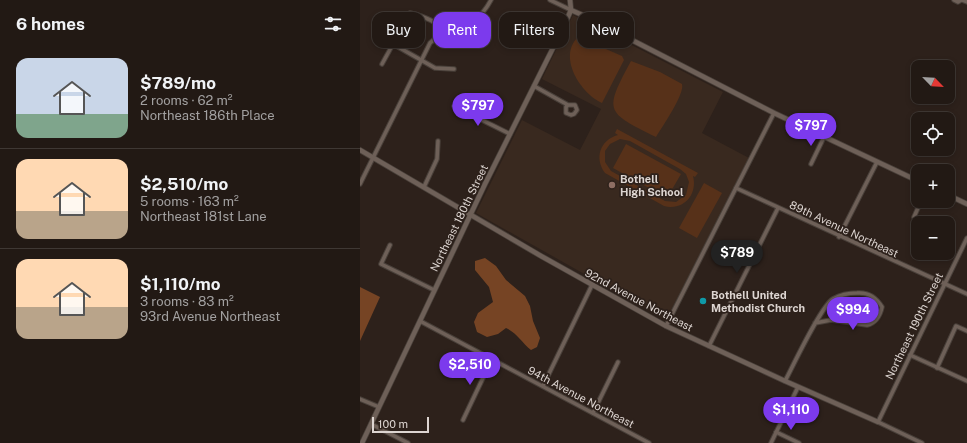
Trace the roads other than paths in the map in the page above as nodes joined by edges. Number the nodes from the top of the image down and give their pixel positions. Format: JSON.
{"nodes":[{"id":1,"x":490,"y":0,"type":"edge"},
{"id":2,"x":550,"y":0,"type":"edge"},
{"id":3,"x":570,"y":0,"type":"edge"},
{"id":4,"x":954,"y":0,"type":"edge"},
{"id":5,"x":962,"y":0,"type":"edge"},
{"id":6,"x":967,"y":2,"type":"edge"},
{"id":7,"x":570,"y":10,"type":"junction"},
{"id":8,"x":482,"y":12,"type":"edge"},
{"id":9,"x":433,"y":41,"type":"edge"},
{"id":10,"x":420,"y":61,"type":"junction"},
{"id":11,"x":382,"y":64,"type":"dead end"},
{"id":12,"x":454,"y":69,"type":"dead end"},
{"id":13,"x":534,"y":86,"type":"junction"},
{"id":14,"x":568,"y":105,"type":"dead end"},
{"id":15,"x":454,"y":106,"type":"dead end"},
{"id":16,"x":774,"y":114,"type":"junction"},
{"id":17,"x":510,"y":134,"type":"junction"},
{"id":18,"x":824,"y":137,"type":"junction"},
{"id":19,"x":438,"y":141,"type":"dead end"},
{"id":20,"x":360,"y":150,"type":"edge"},
{"id":21,"x":372,"y":158,"type":"junction"},
{"id":22,"x":877,"y":162,"type":"junction"},
{"id":23,"x":811,"y":164,"type":"dead end"},
{"id":24,"x":911,"y":178,"type":"edge"},
{"id":25,"x":360,"y":184,"type":"edge"},
{"id":26,"x":424,"y":186,"type":"junction"},
{"id":27,"x":736,"y":188,"type":"junction"},
{"id":28,"x":955,"y":198,"type":"edge"},
{"id":29,"x":967,"y":204,"type":"edge"},
{"id":30,"x":778,"y":208,"type":"junction"},
{"id":31,"x":471,"y":215,"type":"junction"},
{"id":32,"x":839,"y":237,"type":"junction"},
{"id":33,"x":967,"y":238,"type":"edge"},
{"id":34,"x":390,"y":245,"type":"dead end"},
{"id":35,"x":945,"y":284,"type":"junction"},
{"id":36,"x":592,"y":285,"type":"junction"},
{"id":37,"x":434,"y":290,"type":"junction"},
{"id":38,"x":967,"y":294,"type":"edge"},
{"id":39,"x":420,"y":321,"type":"junction"},
{"id":40,"x":815,"y":323,"type":"junction"},
{"id":41,"x":666,"y":326,"type":"junction"},
{"id":42,"x":967,"y":331,"type":"edge"},
{"id":43,"x":709,"y":346,"type":"junction"},
{"id":44,"x":910,"y":355,"type":"junction"},
{"id":45,"x":492,"y":359,"type":"junction"},
{"id":46,"x":618,"y":362,"type":"dead end"},
{"id":47,"x":937,"y":368,"type":"junction"},
{"id":48,"x":785,"y":381,"type":"junction"},
{"id":49,"x":967,"y":381,"type":"edge"},
{"id":50,"x":543,"y":386,"type":"junction"},
{"id":51,"x":798,"y":387,"type":"junction"},
{"id":52,"x":360,"y":399,"type":"edge"},
{"id":53,"x":379,"y":408,"type":"junction"},
{"id":54,"x":593,"y":413,"type":"junction"},
{"id":55,"x":463,"y":420,"type":"dead end"},
{"id":56,"x":878,"y":422,"type":"junction"},
{"id":57,"x":371,"y":424,"type":"junction"},
{"id":58,"x":776,"y":432,"type":"junction"},
{"id":59,"x":362,"y":443,"type":"edge"},
{"id":60,"x":408,"y":443,"type":"edge"},
{"id":61,"x":649,"y":443,"type":"edge"},
{"id":62,"x":771,"y":443,"type":"edge"},
{"id":63,"x":799,"y":443,"type":"edge"},
{"id":64,"x":922,"y":443,"type":"edge"}],
"edges":[{"from":1,"to":8,"type":"street"},
{"from":2,"to":7,"type":"street"},
{"from":3,"to":7,"type":"street","name":"Northeast 180th Street"},
{"from":4,"to":5,"type":"street"},
{"from":5,"to":6,"type":"street"},
{"from":7,"to":13,"type":"street","name":"Northeast 180th Street"},
{"from":7,"to":16,"type":"street"},
{"from":9,"to":10,"type":"street"},
{"from":10,"to":11,"type":"street"},
{"from":10,"to":12,"type":"street"},
{"from":10,"to":21,"type":"street"},
{"from":13,"to":14,"type":"street"},
{"from":13,"to":17,"type":"street","name":"Northeast 180th Street"},
{"from":15,"to":17,"type":"street"},
{"from":16,"to":18,"type":"street"},
{"from":16,"to":27,"type":"street"},
{"from":17,"to":31,"type":"street","name":"Northeast 180th Street"},
{"from":18,"to":22,"type":"street"},
{"from":18,"to":23,"type":"street"},
{"from":19,"to":26,"type":"street"},
{"from":20,"to":21,"type":"street","name":"92nd Avenue Northeast"},
{"from":21,"to":25,"type":"street"},
{"from":21,"to":26,"type":"street","name":"92nd Avenue Northeast"},
{"from":22,"to":24,"type":"street"},
{"from":22,"to":32,"type":"street"},
{"from":26,"to":31,"type":"street","name":"92nd Avenue Northeast"},
{"from":27,"to":30,"type":"street","name":"89th Avenue Northeast"},
{"from":27,"to":41,"type":"street"},
{"from":28,"to":29,"type":"street"},
{"from":30,"to":32,"type":"street","name":"89th Avenue Northeast"},
{"from":30,"to":43,"type":"street"},
{"from":31,"to":36,"type":"street","name":"92nd Avenue Northeast"},
{"from":31,"to":37,"type":"street","name":"Northeast 180th Street"},
{"from":32,"to":35,"type":"street","name":"89th Avenue Northeast"},
{"from":33,"to":35,"type":"street","name":"Northeast 190th Street"},
{"from":34,"to":37,"type":"street"},
{"from":35,"to":38,"type":"street","name":"89th Avenue Northeast"},
{"from":35,"to":44,"type":"street","name":"Northeast 190th Street"},
{"from":36,"to":41,"type":"street","name":"92nd Avenue Northeast"},
{"from":36,"to":50,"type":"street"},
{"from":37,"to":39,"type":"street","name":"Northeast 180th Street"},
{"from":39,"to":45,"type":"street","name":"94th Avenue Northeast"},
{"from":39,"to":53,"type":"street","name":"Northeast 180th Street"},
{"from":40,"to":40,"type":"street"},
{"from":40,"to":48,"type":"street"},
{"from":41,"to":43,"type":"street","name":"92nd Avenue Northeast"},
{"from":42,"to":47,"type":"street"},
{"from":43,"to":48,"type":"street","name":"92nd Avenue Northeast"},
{"from":44,"to":47,"type":"street"},
{"from":44,"to":56,"type":"street","name":"Northeast 190th Street"},
{"from":45,"to":50,"type":"street","name":"94th Avenue Northeast"},
{"from":45,"to":55,"type":"street"},
{"from":46,"to":54,"type":"street"},
{"from":47,"to":49,"type":"street"},
{"from":48,"to":51,"type":"street","name":"92nd Avenue Northeast"},
{"from":50,"to":54,"type":"street","name":"94th Avenue Northeast"},
{"from":51,"to":56,"type":"street","name":"92nd Avenue Northeast"},
{"from":51,"to":58,"type":"street"},
{"from":52,"to":53,"type":"street"},
{"from":53,"to":57,"type":"street","name":"Northeast 180th Street"},
{"from":54,"to":61,"type":"street","name":"94th Avenue Northeast"},
{"from":56,"to":64,"type":"street","name":"92nd Avenue Northeast"},
{"from":57,"to":59,"type":"street","name":"Northeast 180th Street"},
{"from":57,"to":60,"type":"street"},
{"from":58,"to":62,"type":"street"},
{"from":58,"to":63,"type":"street"}]}
